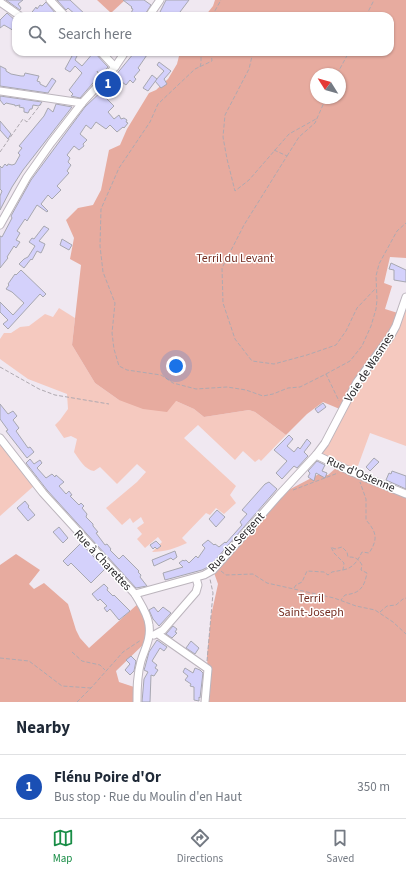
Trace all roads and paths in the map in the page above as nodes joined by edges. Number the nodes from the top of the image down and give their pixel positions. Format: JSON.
{"nodes":[{"id":1,"x":50,"y":0,"type":"edge"},
{"id":2,"x":160,"y":0,"type":"edge"},
{"id":3,"x":221,"y":0,"type":"edge"},
{"id":4,"x":374,"y":0,"type":"edge"},
{"id":5,"x":0,"y":2,"type":"edge"},
{"id":6,"x":14,"y":12,"type":"edge"},
{"id":7,"x":61,"y":12,"type":"edge"},
{"id":8,"x":152,"y":12,"type":"edge"},
{"id":9,"x":214,"y":12,"type":"edge"},
{"id":10,"x":368,"y":12,"type":"edge"},
{"id":11,"x":105,"y":56,"type":"edge"},
{"id":12,"x":123,"y":56,"type":"edge"},
{"id":13,"x":201,"y":56,"type":"edge"},
{"id":14,"x":211,"y":56,"type":"edge"},
{"id":15,"x":252,"y":56,"type":"edge"},
{"id":16,"x":347,"y":56,"type":"edge"},
{"id":17,"x":116,"y":67,"type":"junction"},
{"id":18,"x":199,"y":67,"type":"junction"},
{"id":19,"x":340,"y":68,"type":"edge"},
{"id":20,"x":0,"y":91,"type":"edge"},
{"id":21,"x":46,"y":97,"type":"junction"},
{"id":22,"x":82,"y":103,"type":"junction"},
{"id":23,"x":323,"y":104,"type":"edge"},
{"id":24,"x":316,"y":119,"type":"junction"},
{"id":25,"x":274,"y":150,"type":"junction"},
{"id":26,"x":0,"y":152,"type":"edge"},
{"id":27,"x":287,"y":156,"type":"junction"},
{"id":28,"x":406,"y":223,"type":"edge"},
{"id":29,"x":0,"y":225,"type":"edge"},
{"id":30,"x":376,"y":288,"type":"junction"},
{"id":31,"x":406,"y":297,"type":"edge"},
{"id":32,"x":0,"y":368,"type":"edge"},
{"id":33,"x":326,"y":374,"type":"junction"},
{"id":34,"x":109,"y":404,"type":"dead end"},
{"id":35,"x":343,"y":407,"type":"junction"},
{"id":36,"x":0,"y":438,"type":"edge"},
{"id":37,"x":316,"y":455,"type":"junction"},
{"id":38,"x":348,"y":470,"type":"junction"},
{"id":39,"x":360,"y":481,"type":"dead end"},
{"id":40,"x":292,"y":490,"type":"dead end"},
{"id":41,"x":406,"y":494,"type":"edge"},
{"id":42,"x":358,"y":560,"type":"junction"},
{"id":43,"x":215,"y":567,"type":"junction"},
{"id":44,"x":343,"y":570,"type":"junction"},
{"id":45,"x":208,"y":573,"type":"junction"},
{"id":46,"x":196,"y":578,"type":"junction"},
{"id":47,"x":294,"y":589,"type":"junction"},
{"id":48,"x":135,"y":594,"type":"junction"},
{"id":49,"x":406,"y":598,"type":"edge"},
{"id":50,"x":341,"y":600,"type":"junction"},
{"id":51,"x":380,"y":612,"type":"junction"},
{"id":52,"x":158,"y":634,"type":"junction"},
{"id":53,"x":406,"y":634,"type":"edge"},
{"id":54,"x":149,"y":641,"type":"junction"},
{"id":55,"x":72,"y":652,"type":"dead end"},
{"id":56,"x":0,"y":658,"type":"edge"},
{"id":57,"x":208,"y":669,"type":"junction"},
{"id":58,"x":106,"y":671,"type":"junction"},
{"id":59,"x":92,"y":688,"type":"junction"},
{"id":60,"x":77,"y":702,"type":"edge"},
{"id":61,"x":137,"y":702,"type":"edge"},
{"id":62,"x":205,"y":702,"type":"edge"}],
"edges":[{"from":1,"to":7,"type":"street"},
{"from":2,"to":8,"type":"street"},
{"from":3,"to":9,"type":"path"},
{"from":4,"to":10,"type":"path"},
{"from":5,"to":6,"type":"street"},
{"from":11,"to":17,"type":"street"},
{"from":12,"to":17,"type":"street"},
{"from":13,"to":18,"type":"path"},
{"from":14,"to":18,"type":"path"},
{"from":15,"to":25,"type":"path"},
{"from":16,"to":19,"type":"path"},
{"from":17,"to":22,"type":"street"},
{"from":18,"to":33,"type":"path"},
{"from":20,"to":21,"type":"street"},
{"from":21,"to":22,"type":"street"},
{"from":21,"to":26,"type":"path"},
{"from":22,"to":29,"type":"street"},
{"from":23,"to":24,"type":"path"},
{"from":24,"to":25,"type":"path"},
{"from":24,"to":27,"type":"path"},
{"from":25,"to":27,"type":"path"},
{"from":27,"to":30,"type":"path"},
{"from":28,"to":30,"type":"path"},
{"from":30,"to":33,"type":"path"},
{"from":31,"to":35,"type":"street","name":"Voie de Wasmes"},
{"from":32,"to":34,"type":"path"},
{"from":33,"to":35,"type":"path"},
{"from":35,"to":37,"type":"street","name":"Voie de Wasmes"},
{"from":36,"to":48,"type":"street","name":"Rue à Charettes"},
{"from":37,"to":38,"type":"street","name":"Rue d'Ostenne"},
{"from":37,"to":43,"type":"street","name":"Rue du Sergent"},
{"from":38,"to":40,"type":"path"},
{"from":38,"to":41,"type":"street","name":"Rue d'Ostenne"},
{"from":39,"to":42,"type":"path"},
{"from":42,"to":44,"type":"path"},
{"from":42,"to":44,"type":"path"},
{"from":42,"to":50,"type":"path"},
{"from":43,"to":45,"type":"street","name":"Rue du Sergent"},
{"from":43,"to":47,"type":"path"},
{"from":44,"to":47,"type":"path"},
{"from":45,"to":46,"type":"street","name":"Rue du Sergent"},
{"from":45,"to":57,"type":"path"},
{"from":46,"to":48,"type":"street","name":"Rue du Sergent"},
{"from":46,"to":52,"type":"street"},
{"from":47,"to":50,"type":"path"},
{"from":48,"to":54,"type":"street","name":"Rue à Charettes"},
{"from":49,"to":51,"type":"path"},
{"from":50,"to":51,"type":"path"},
{"from":51,"to":53,"type":"path"},
{"from":52,"to":54,"type":"street"},
{"from":52,"to":57,"type":"street"},
{"from":54,"to":58,"type":"path"},
{"from":54,"to":61,"type":"street","name":"Rue à Charettes"},
{"from":55,"to":58,"type":"path"},
{"from":56,"to":59,"type":"path"},
{"from":57,"to":62,"type":"street"},
{"from":58,"to":59,"type":"path"},
{"from":59,"to":60,"type":"path"}]}
